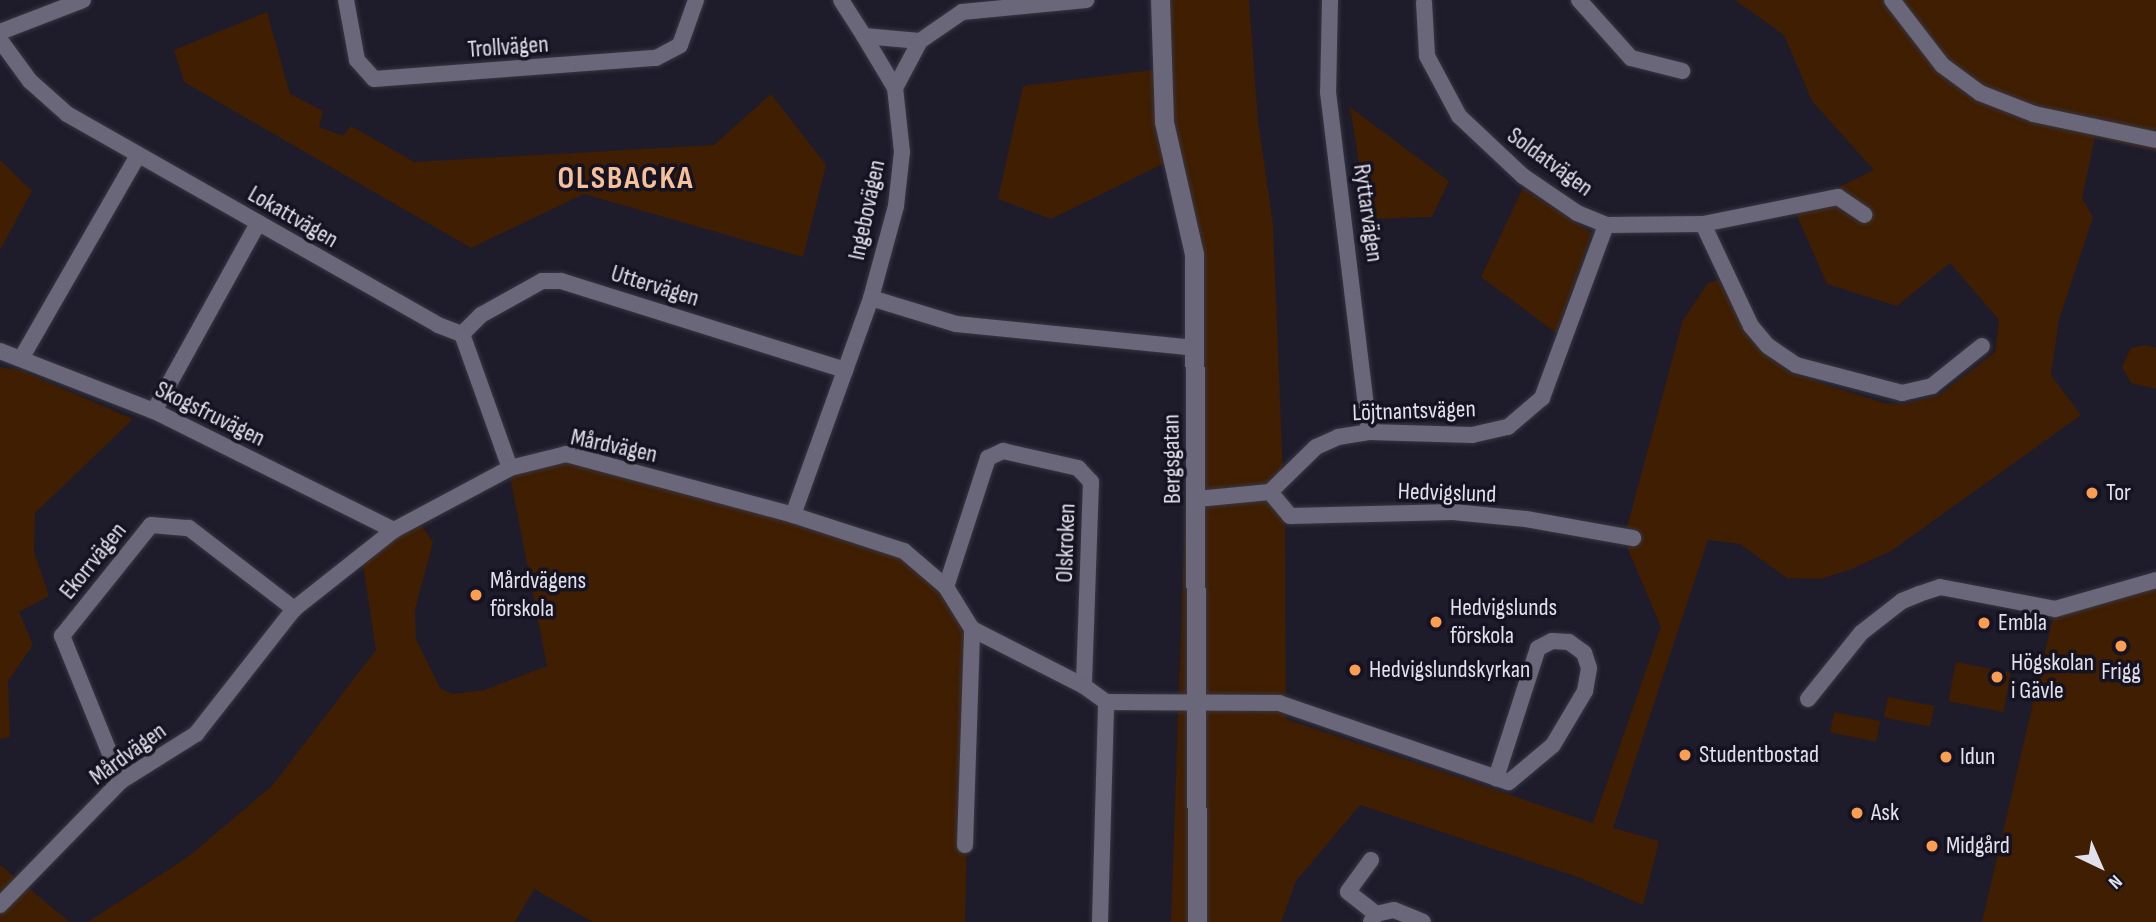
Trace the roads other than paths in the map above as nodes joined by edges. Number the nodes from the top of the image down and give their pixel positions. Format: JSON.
{"nodes":[{"id":1,"x":83,"y":0,"type":"edge"},
{"id":2,"x":346,"y":0,"type":"edge"},
{"id":3,"x":696,"y":0,"type":"edge"},
{"id":4,"x":841,"y":0,"type":"edge"},
{"id":5,"x":1086,"y":0,"type":"edge"},
{"id":6,"x":1160,"y":0,"type":"edge"},
{"id":7,"x":1330,"y":0,"type":"edge"},
{"id":8,"x":1579,"y":0,"type":"edge"},
{"id":9,"x":1892,"y":0,"type":"edge"},
{"id":10,"x":1423,"y":1,"type":"edge"},
{"id":11,"x":0,"y":32,"type":"edge"},
{"id":12,"x":864,"y":36,"type":"junction"},
{"id":13,"x":0,"y":40,"type":"edge"},
{"id":14,"x":920,"y":41,"type":"junction"},
{"id":15,"x":1682,"y":71,"type":"dead end"},
{"id":16,"x":895,"y":88,"type":"junction"},
{"id":17,"x":2156,"y":140,"type":"edge"},
{"id":18,"x":138,"y":155,"type":"junction"},
{"id":19,"x":1865,"y":215,"type":"dead end"},
{"id":20,"x":258,"y":223,"type":"junction"},
{"id":21,"x":1703,"y":224,"type":"junction"},
{"id":22,"x":1606,"y":225,"type":"junction"},
{"id":23,"x":871,"y":298,"type":"junction"},
{"id":24,"x":462,"y":334,"type":"junction"},
{"id":25,"x":1982,"y":346,"type":"dead end"},
{"id":26,"x":1195,"y":348,"type":"junction"},
{"id":27,"x":0,"y":351,"type":"edge"},
{"id":28,"x":22,"y":357,"type":"junction"},
{"id":29,"x":845,"y":370,"type":"junction"},
{"id":30,"x":154,"y":411,"type":"junction"},
{"id":31,"x":1370,"y":432,"type":"junction"},
{"id":32,"x":510,"y":468,"type":"junction"},
{"id":33,"x":1270,"y":492,"type":"junction"},
{"id":34,"x":1197,"y":499,"type":"junction"},
{"id":35,"x":793,"y":515,"type":"junction"},
{"id":36,"x":394,"y":530,"type":"junction"},
{"id":37,"x":1633,"y":538,"type":"dead end"},
{"id":38,"x":2156,"y":580,"type":"edge"},
{"id":39,"x":946,"y":587,"type":"junction"},
{"id":40,"x":294,"y":608,"type":"junction"},
{"id":41,"x":972,"y":629,"type":"junction"},
{"id":42,"x":1084,"y":686,"type":"junction"},
{"id":43,"x":1808,"y":699,"type":"dead end"},
{"id":44,"x":1198,"y":701,"type":"junction"},
{"id":45,"x":1105,"y":702,"type":"junction"},
{"id":46,"x":1496,"y":778,"type":"junction"},
{"id":47,"x":121,"y":781,"type":"junction"},
{"id":48,"x":965,"y":845,"type":"dead end"},
{"id":49,"x":1371,"y":860,"type":"dead end"},
{"id":50,"x":0,"y":905,"type":"edge"},
{"id":51,"x":1374,"y":918,"type":"edge"},
{"id":52,"x":1100,"y":922,"type":"edge"},
{"id":53,"x":1197,"y":922,"type":"edge"},
{"id":54,"x":1423,"y":922,"type":"edge"}],
"edges":[{"from":1,"to":11,"type":"street"},
{"from":2,"to":3,"type":"street","name":"Trollvägen"},
{"from":4,"to":12,"type":"street"},
{"from":5,"to":14,"type":"street"},
{"from":6,"to":26,"type":"street","name":"Bergsgatan"},
{"from":7,"to":31,"type":"street","name":"Ryttarvägen"},
{"from":8,"to":15,"type":"street"},
{"from":9,"to":17,"type":"street"},
{"from":10,"to":22,"type":"street","name":"Soldatvägen"},
{"from":12,"to":14,"type":"street"},
{"from":12,"to":16,"type":"street"},
{"from":13,"to":18,"type":"street","name":"Lokattvägen"},
{"from":14,"to":16,"type":"street"},
{"from":16,"to":23,"type":"street","name":"Ingebovägen"},
{"from":18,"to":20,"type":"street","name":"Lokattvägen"},
{"from":18,"to":28,"type":"street"},
{"from":19,"to":21,"type":"street","name":"Soldatvägen"},
{"from":20,"to":24,"type":"street","name":"Lokattvägen"},
{"from":20,"to":30,"type":"street"},
{"from":21,"to":22,"type":"street","name":"Soldatvägen"},
{"from":21,"to":25,"type":"street"},
{"from":22,"to":31,"type":"street","name":"Löjtnantsvägen"},
{"from":23,"to":26,"type":"street"},
{"from":23,"to":29,"type":"street","name":"Ingebovägen"},
{"from":24,"to":29,"type":"street","name":"Uttervägen"},
{"from":24,"to":32,"type":"street"},
{"from":26,"to":34,"type":"street","name":"Bergsgatan"},
{"from":27,"to":28,"type":"street","name":"Skogsfruvägen"},
{"from":28,"to":30,"type":"street","name":"Skogsfruvägen"},
{"from":29,"to":35,"type":"street","name":"Ingebovägen"},
{"from":30,"to":36,"type":"street","name":"Skogsfruvägen"},
{"from":31,"to":33,"type":"street","name":"Löjtnantsvägen"},
{"from":32,"to":35,"type":"street","name":"Mårdvägen"},
{"from":32,"to":36,"type":"street","name":"Mårdvägen"},
{"from":33,"to":34,"type":"street"},
{"from":33,"to":37,"type":"street","name":"Hedvigslund"},
{"from":34,"to":44,"type":"street","name":"Bergsgatan"},
{"from":35,"to":39,"type":"street","name":"Mårdvägen"},
{"from":36,"to":40,"type":"street","name":"Mårdvägen"},
{"from":38,"to":43,"type":"street"},
{"from":39,"to":41,"type":"street","name":"Mårdvägen"},
{"from":39,"to":42,"type":"street","name":"Olskroken"},
{"from":40,"to":47,"type":"street","name":"Mårdvägen"},
{"from":40,"to":47,"type":"street","name":"Ekorrvägen"},
{"from":41,"to":42,"type":"street"},
{"from":41,"to":48,"type":"street"},
{"from":42,"to":45,"type":"street"},
{"from":44,"to":45,"type":"street"},
{"from":44,"to":46,"type":"street"},
{"from":44,"to":53,"type":"street","name":"Bergsgatan"},
{"from":45,"to":52,"type":"street"},
{"from":46,"to":46,"type":"street"},
{"from":47,"to":50,"type":"street","name":"Mårdvägen"},
{"from":49,"to":51,"type":"street"},
{"from":51,"to":54,"type":"street"}]}
